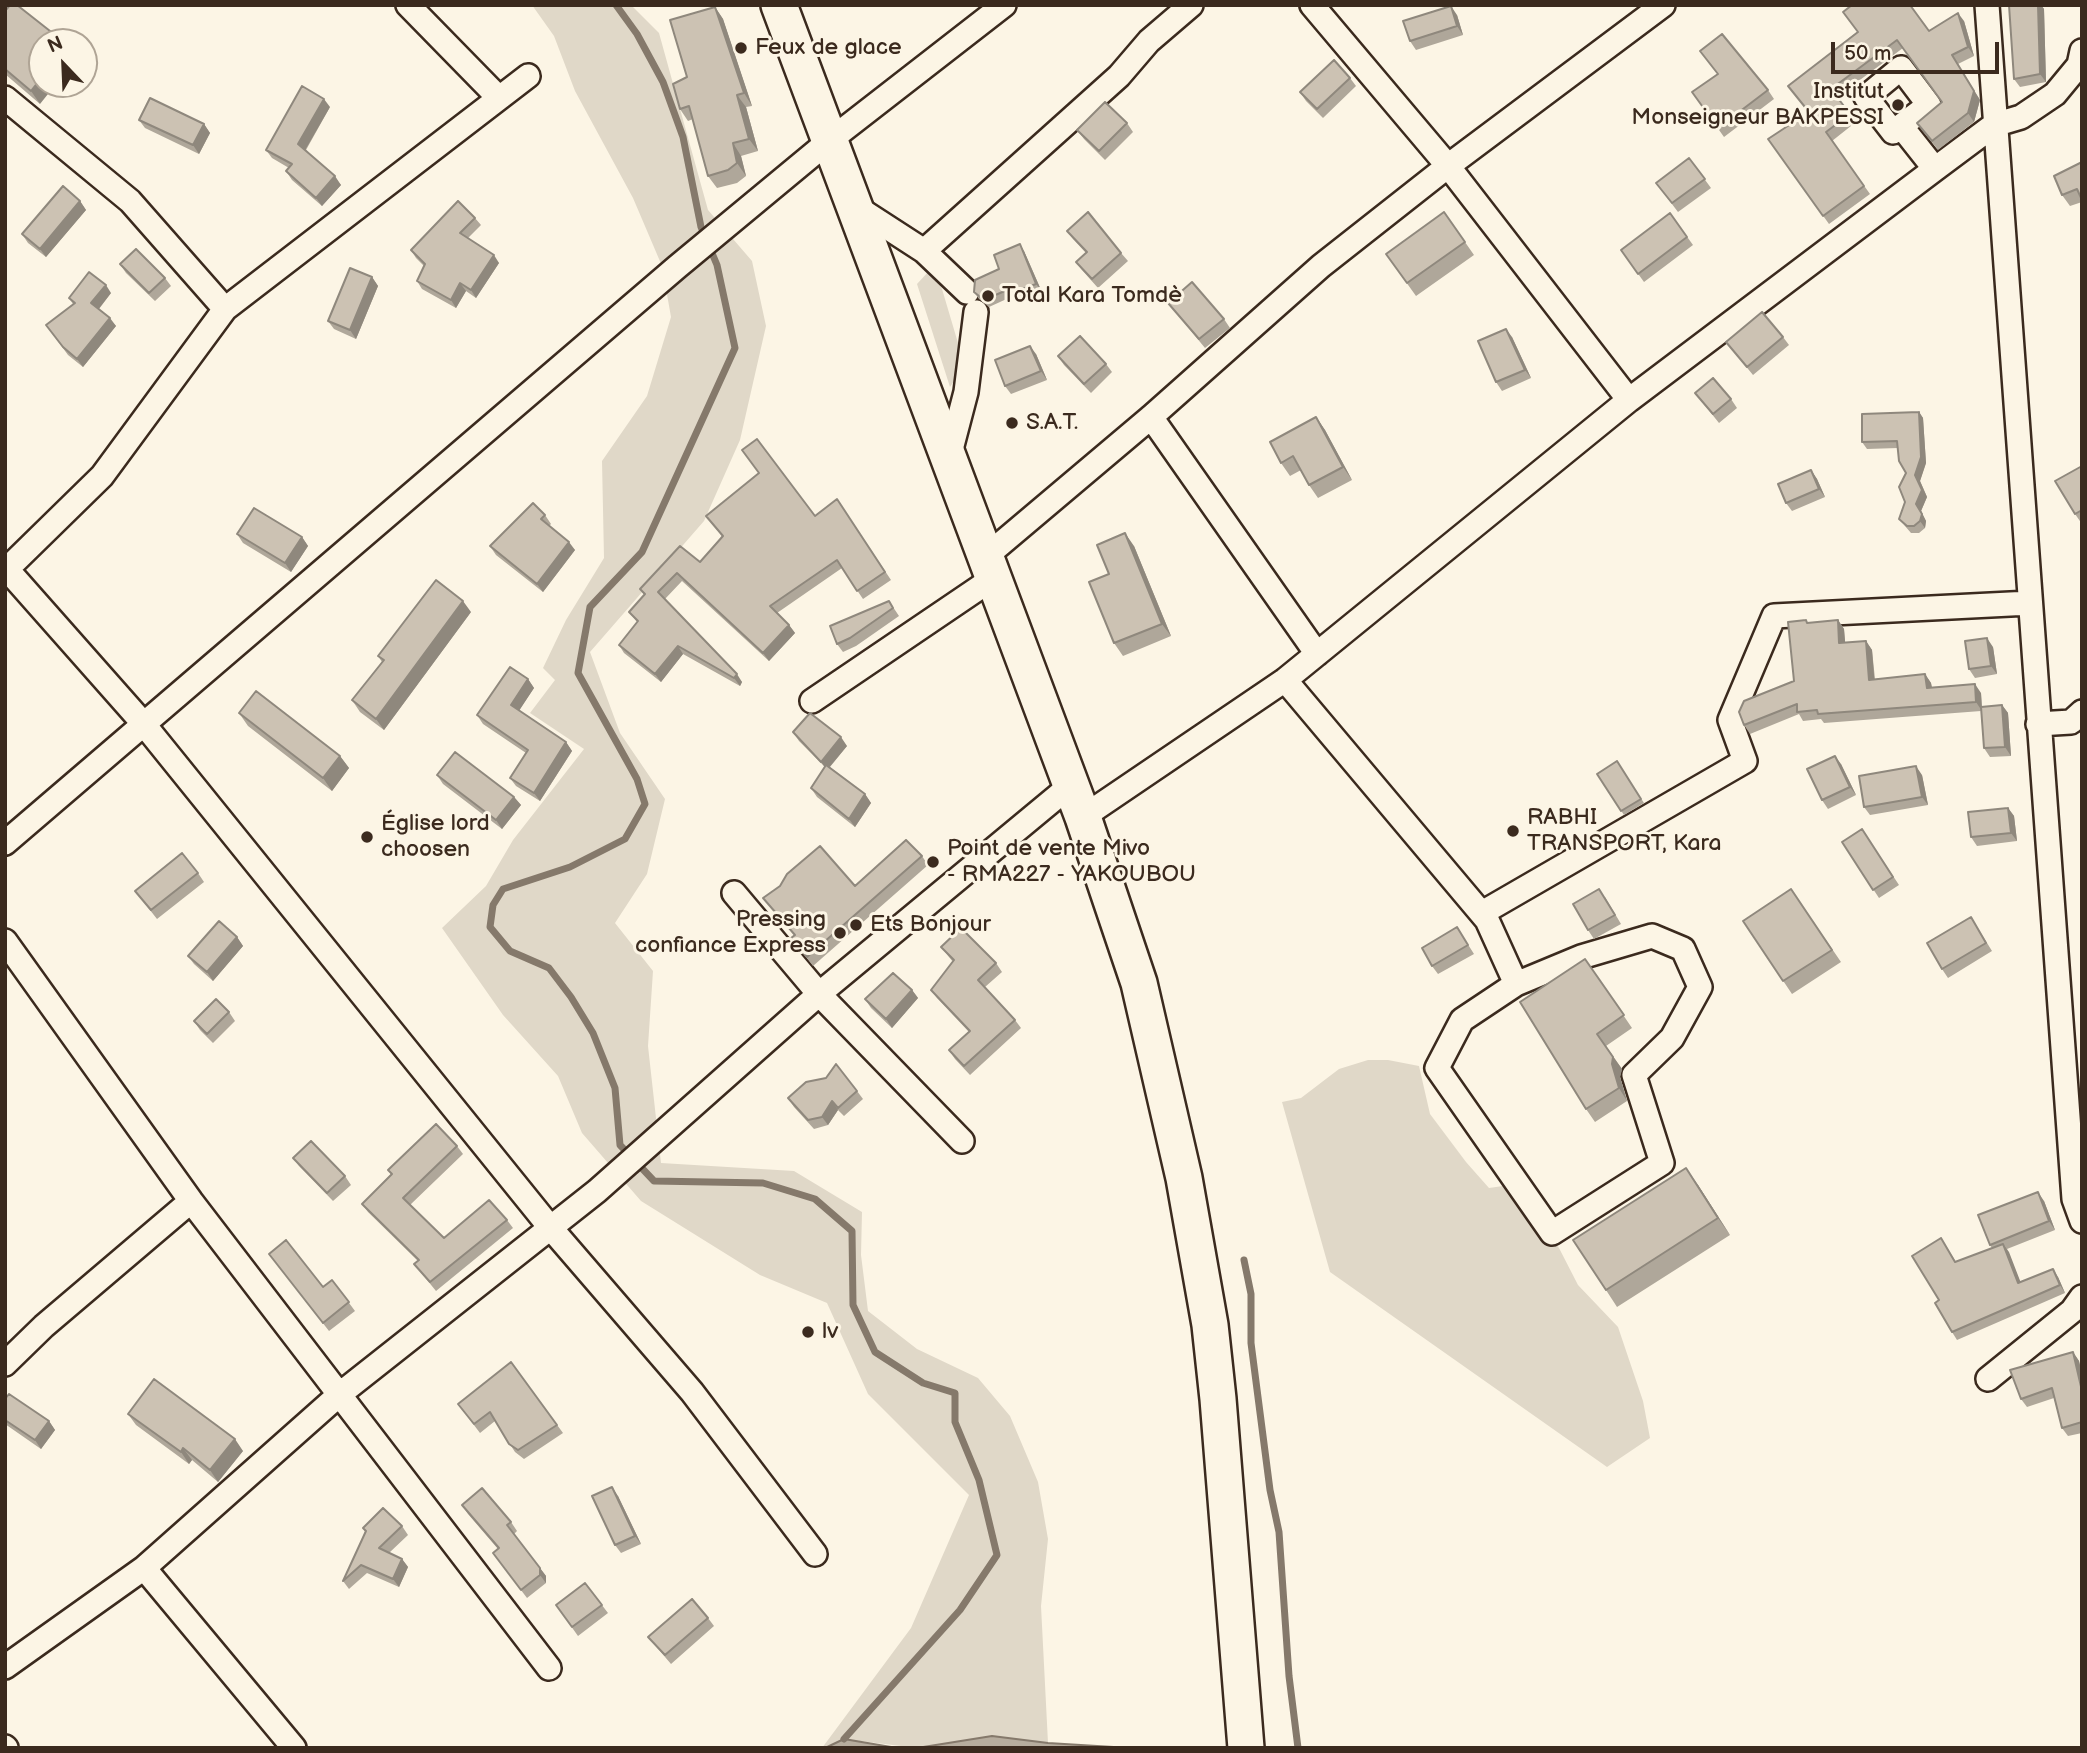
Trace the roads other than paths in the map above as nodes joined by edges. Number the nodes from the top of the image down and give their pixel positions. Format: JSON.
{"nodes":[{"id":1,"x":408,"y":5,"type":"edge"},
{"id":2,"x":779,"y":5,"type":"edge"},
{"id":3,"x":1004,"y":5,"type":"edge"},
{"id":4,"x":1191,"y":5,"type":"edge"},
{"id":5,"x":1312,"y":5,"type":"edge"},
{"id":6,"x":1663,"y":5,"type":"edge"},
{"id":7,"x":1987,"y":5,"type":"edge"},
{"id":8,"x":2082,"y":51,"type":"edge"},
{"id":9,"x":528,"y":76,"type":"dead end"},
{"id":10,"x":5,"y":98,"type":"edge"},
{"id":11,"x":499,"y":98,"type":"junction"},
{"id":12,"x":1994,"y":125,"type":"junction"},
{"id":13,"x":1901,"y":126,"type":"dead end"},
{"id":14,"x":829,"y":141,"type":"junction"},
{"id":15,"x":1448,"y":166,"type":"junction"},
{"id":16,"x":1935,"y":169,"type":"junction"},
{"id":17,"x":853,"y":205,"type":"junction"},
{"id":18,"x":924,"y":251,"type":"junction"},
{"id":19,"x":225,"y":309,"type":"junction"},
{"id":20,"x":1629,"y":400,"type":"junction"},
{"id":21,"x":1151,"y":417,"type":"junction"},
{"id":22,"x":948,"y":461,"type":"junction"},
{"id":23,"x":6,"y":568,"type":"edge"},
{"id":24,"x":988,"y":568,"type":"junction"},
{"id":25,"x":2030,"y":603,"type":"junction"},
{"id":26,"x":1317,"y":654,"type":"junction"},
{"id":27,"x":1285,"y":680,"type":"junction"},
{"id":28,"x":812,"y":701,"type":"dead end"},
{"id":29,"x":2082,"y":712,"type":"edge"},
{"id":30,"x":142,"y":722,"type":"junction"},
{"id":31,"x":2038,"y":724,"type":"junction"},
{"id":32,"x":1071,"y":785,"type":"junction"},
{"id":33,"x":1083,"y":817,"type":"junction"},
{"id":34,"x":5,"y":843,"type":"edge"},
{"id":35,"x":734,"y":893,"type":"dead end"},
{"id":36,"x":1484,"y":916,"type":"junction"},
{"id":37,"x":5,"y":940,"type":"edge"},
{"id":38,"x":1516,"y":984,"type":"junction"},
{"id":39,"x":819,"y":994,"type":"junction"},
{"id":40,"x":962,"y":1141,"type":"dead end"},
{"id":41,"x":191,"y":1201,"type":"junction"},
{"id":42,"x":2082,"y":1221,"type":"edge"},
{"id":43,"x":549,"y":1226,"type":"junction"},
{"id":44,"x":2082,"y":1297,"type":"edge"},
{"id":45,"x":5,"y":1364,"type":"edge"},
{"id":46,"x":1988,"y":1379,"type":"dead end"},
{"id":47,"x":340,"y":1394,"type":"junction"},
{"id":48,"x":815,"y":1554,"type":"dead end"},
{"id":49,"x":144,"y":1568,"type":"junction"},
{"id":50,"x":5,"y":1667,"type":"edge"},
{"id":51,"x":549,"y":1668,"type":"dead end"},
{"id":52,"x":294,"y":1748,"type":"edge"},
{"id":53,"x":1246,"y":1748,"type":"edge"}],
"edges":[{"from":1,"to":11,"type":"street"},
{"from":2,"to":14,"type":"highway"},
{"from":3,"to":14,"type":"street"},
{"from":4,"to":18,"type":"street"},
{"from":5,"to":15,"type":"street"},
{"from":6,"to":15,"type":"street"},
{"from":7,"to":12,"type":"street"},
{"from":8,"to":12,"type":"street"},
{"from":9,"to":11,"type":"street"},
{"from":10,"to":19,"type":"street"},
{"from":11,"to":19,"type":"street"},
{"from":12,"to":16,"type":"street"},
{"from":12,"to":25,"type":"street"},
{"from":13,"to":16,"type":"street"},
{"from":14,"to":17,"type":"highway"},
{"from":14,"to":30,"type":"street"},
{"from":15,"to":20,"type":"street"},
{"from":15,"to":21,"type":"street"},
{"from":16,"to":20,"type":"street"},
{"from":17,"to":18,"type":"street"},
{"from":17,"to":22,"type":"highway"},
{"from":18,"to":22,"type":"street"},
{"from":19,"to":23,"type":"street"},
{"from":20,"to":26,"type":"street"},
{"from":21,"to":24,"type":"street"},
{"from":21,"to":26,"type":"street"},
{"from":22,"to":24,"type":"highway"},
{"from":23,"to":30,"type":"street"},
{"from":24,"to":28,"type":"street"},
{"from":24,"to":32,"type":"highway"},
{"from":25,"to":31,"type":"street"},
{"from":25,"to":36,"type":"street"},
{"from":26,"to":27,"type":"street"},
{"from":27,"to":33,"type":"street"},
{"from":27,"to":36,"type":"street"},
{"from":29,"to":31,"type":"street"},
{"from":30,"to":34,"type":"street"},
{"from":30,"to":43,"type":"street"},
{"from":31,"to":42,"type":"street"},
{"from":32,"to":33,"type":"highway"},
{"from":32,"to":39,"type":"street"},
{"from":33,"to":53,"type":"highway"},
{"from":35,"to":39,"type":"street"},
{"from":36,"to":38,"type":"street"},
{"from":37,"to":41,"type":"street"},
{"from":38,"to":38,"type":"street"},
{"from":39,"to":40,"type":"street"},
{"from":39,"to":43,"type":"street"},
{"from":41,"to":45,"type":"street"},
{"from":41,"to":47,"type":"street"},
{"from":43,"to":47,"type":"street"},
{"from":43,"to":48,"type":"street"},
{"from":44,"to":46,"type":"street"},
{"from":47,"to":49,"type":"street"},
{"from":47,"to":51,"type":"street"},
{"from":49,"to":50,"type":"street"},
{"from":49,"to":52,"type":"street"}]}
